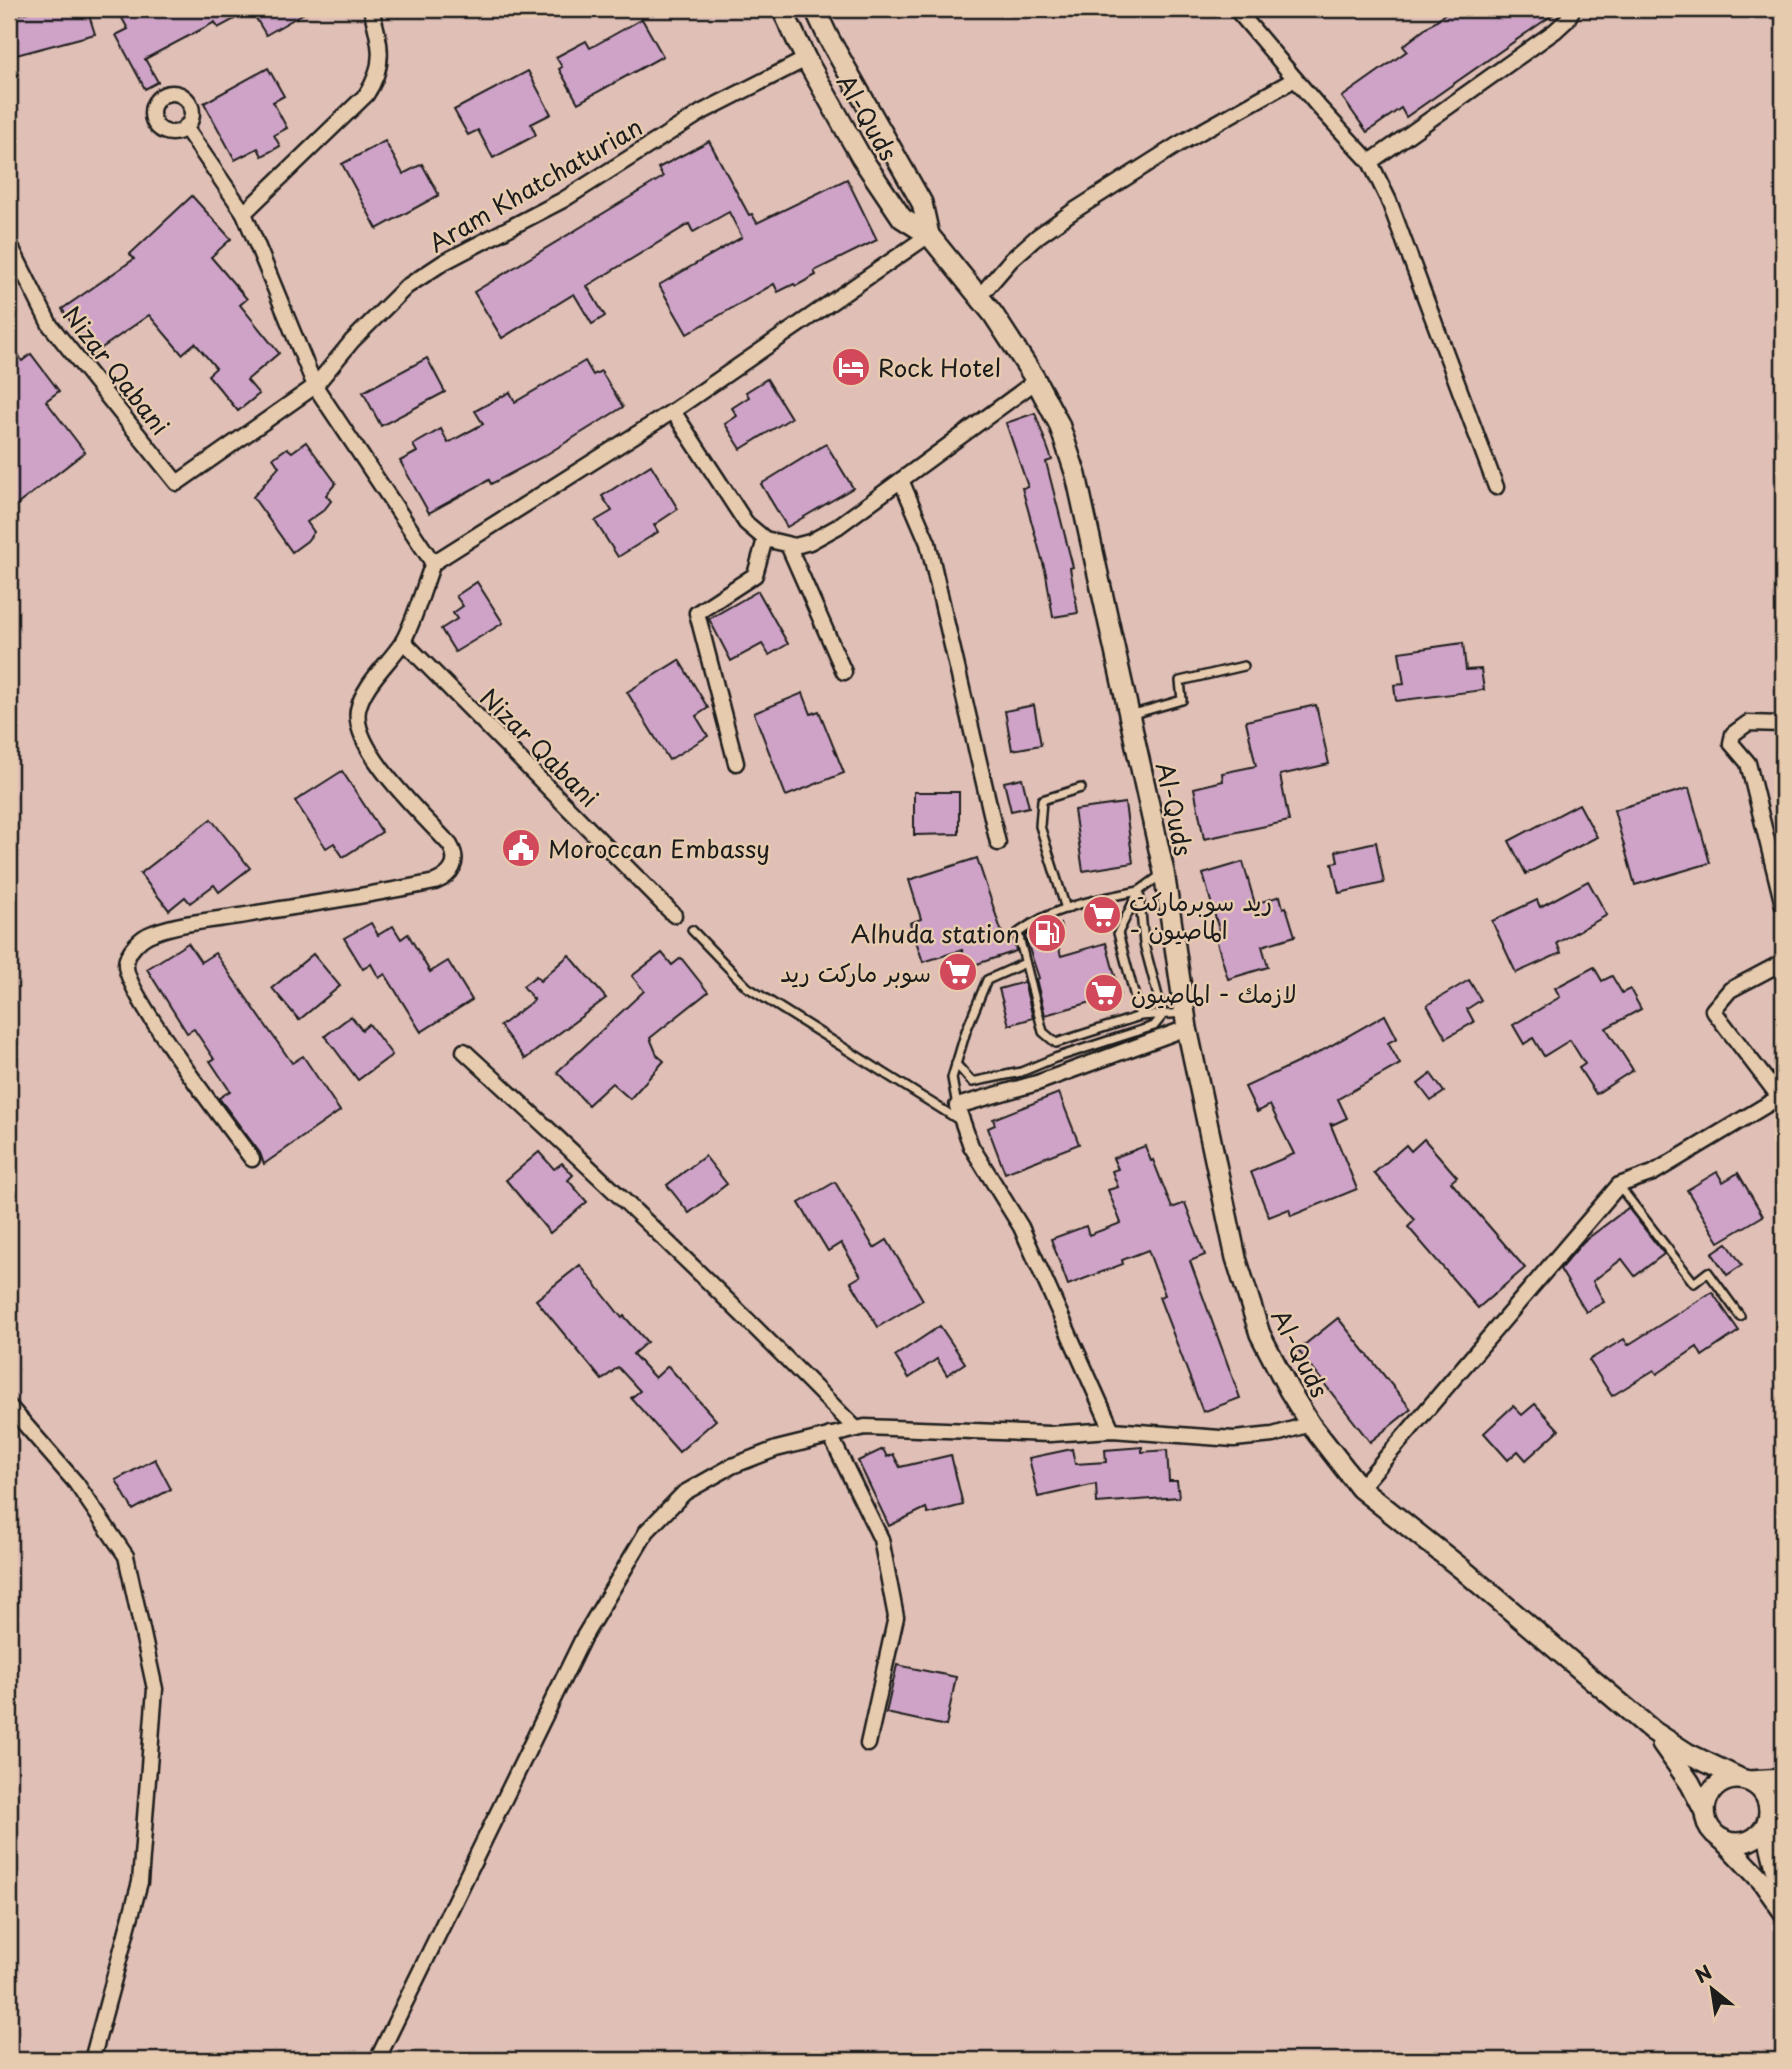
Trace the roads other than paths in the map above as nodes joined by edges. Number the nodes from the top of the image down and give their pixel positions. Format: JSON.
{"nodes":[{"id":1,"x":371,"y":9,"type":"edge"},
{"id":2,"x":782,"y":9,"type":"edge"},
{"id":3,"x":815,"y":9,"type":"edge"},
{"id":4,"x":1236,"y":9,"type":"edge"},
{"id":5,"x":1573,"y":9,"type":"edge"},
{"id":6,"x":806,"y":59,"type":"junction"},
{"id":7,"x":1295,"y":79,"type":"junction"},
{"id":8,"x":186,"y":127,"type":"dead end"},
{"id":9,"x":1370,"y":162,"type":"junction"},
{"id":10,"x":244,"y":213,"type":"junction"},
{"id":11,"x":929,"y":235,"type":"junction"},
{"id":12,"x":9,"y":243,"type":"edge"},
{"id":13,"x":979,"y":297,"type":"junction"},
{"id":14,"x":1036,"y":381,"type":"junction"},
{"id":15,"x":315,"y":386,"type":"junction"},
{"id":16,"x":673,"y":411,"type":"junction"},
{"id":17,"x":901,"y":480,"type":"junction"},
{"id":18,"x":177,"y":483,"type":"joint"},
{"id":19,"x":1496,"y":487,"type":"dead end"},
{"id":20,"x":765,"y":539,"type":"junction"},
{"id":21,"x":788,"y":545,"type":"junction"},
{"id":22,"x":433,"y":563,"type":"junction"},
{"id":23,"x":403,"y":641,"type":"junction"},
{"id":24,"x":1244,"y":666,"type":"dead end"},
{"id":25,"x":844,"y":672,"type":"dead end"},
{"id":26,"x":1129,"y":716,"type":"junction"},
{"id":27,"x":1783,"y":724,"type":"edge"},
{"id":28,"x":736,"y":763,"type":"dead end"},
{"id":29,"x":1082,"y":788,"type":"dead end"},
{"id":30,"x":998,"y":843,"type":"dead end"},
{"id":31,"x":1164,"y":872,"type":"junction"},
{"id":32,"x":1139,"y":891,"type":"junction"},
{"id":33,"x":1783,"y":905,"type":"edge"},
{"id":34,"x":1066,"y":909,"type":"junction"},
{"id":35,"x":674,"y":915,"type":"dead end"},
{"id":36,"x":692,"y":930,"type":"dead end"},
{"id":37,"x":1783,"y":962,"type":"edge"},
{"id":38,"x":1025,"y":963,"type":"junction"},
{"id":39,"x":1163,"y":1015,"type":"junction"},
{"id":40,"x":1140,"y":1016,"type":"junction"},
{"id":41,"x":1186,"y":1021,"type":"junction"},
{"id":42,"x":1056,"y":1043,"type":"junction"},
{"id":43,"x":464,"y":1051,"type":"dead end"},
{"id":44,"x":1062,"y":1056,"type":"junction"},
{"id":45,"x":956,"y":1064,"type":"junction"},
{"id":46,"x":1782,"y":1097,"type":"edge"},
{"id":47,"x":957,"y":1106,"type":"junction"},
{"id":48,"x":963,"y":1122,"type":"junction"},
{"id":49,"x":252,"y":1159,"type":"dead end"},
{"id":50,"x":1619,"y":1185,"type":"junction"},
{"id":51,"x":1740,"y":1316,"type":"dead end"},
{"id":52,"x":9,"y":1406,"type":"edge"},
{"id":53,"x":1310,"y":1424,"type":"junction"},
{"id":54,"x":856,"y":1429,"type":"junction"},
{"id":55,"x":1112,"y":1430,"type":"junction"},
{"id":56,"x":830,"y":1435,"type":"junction"},
{"id":57,"x":1360,"y":1488,"type":"junction"},
{"id":58,"x":1653,"y":1731,"type":"junction"},
{"id":59,"x":868,"y":1744,"type":"dead end"},
{"id":60,"x":1744,"y":1779,"type":"junction"},
{"id":61,"x":1783,"y":1779,"type":"edge"},
{"id":62,"x":1774,"y":1811,"type":"edge"},
{"id":63,"x":1705,"y":1812,"type":"junction"},
{"id":64,"x":1721,"y":1839,"type":"junction"},
{"id":65,"x":1783,"y":1897,"type":"edge"},
{"id":66,"x":1783,"y":1912,"type":"edge"},
{"id":67,"x":92,"y":2060,"type":"edge"},
{"id":68,"x":377,"y":2060,"type":"edge"}],
"edges":[{"from":1,"to":10,"type":"street"},
{"from":2,"to":6,"type":"street","name":"Al-Quds"},
{"from":3,"to":11,"type":"street","name":"Al-Quds"},
{"from":4,"to":7,"type":"street"},
{"from":5,"to":9,"type":"street"},
{"from":6,"to":11,"type":"street","name":"Al-Quds"},
{"from":6,"to":15,"type":"street","name":"Aram Khatchaturian"},
{"from":7,"to":9,"type":"street"},
{"from":7,"to":13,"type":"street"},
{"from":8,"to":10,"type":"street"},
{"from":9,"to":19,"type":"street"},
{"from":10,"to":15,"type":"street"},
{"from":11,"to":13,"type":"street","name":"Al-Quds"},
{"from":11,"to":16,"type":"street"},
{"from":12,"to":18,"type":"street","name":"Nizar Qabani"},
{"from":13,"to":14,"type":"street","name":"Al-Quds"},
{"from":14,"to":17,"type":"street"},
{"from":14,"to":26,"type":"street","name":"Al-Quds"},
{"from":15,"to":18,"type":"street","name":"Aram Khatchaturian"},
{"from":15,"to":22,"type":"street"},
{"from":16,"to":20,"type":"street"},
{"from":16,"to":22,"type":"street"},
{"from":17,"to":21,"type":"street"},
{"from":17,"to":30,"type":"street"},
{"from":20,"to":21,"type":"street"},
{"from":20,"to":28,"type":"street"},
{"from":21,"to":25,"type":"street"},
{"from":22,"to":23,"type":"street"},
{"from":23,"to":35,"type":"street","name":"Nizar Qabani"},
{"from":23,"to":49,"type":"street"},
{"from":24,"to":26,"type":"lane"},
{"from":26,"to":31,"type":"street","name":"Al-Quds"},
{"from":27,"to":33,"type":"street"},
{"from":29,"to":34,"type":"lane"},
{"from":31,"to":32,"type":"lane"},
{"from":31,"to":41,"type":"street","name":"Al-Quds"},
{"from":32,"to":34,"type":"lane"},
{"from":32,"to":39,"type":"lane"},
{"from":32,"to":40,"type":"lane"},
{"from":34,"to":38,"type":"lane"},
{"from":36,"to":48,"type":"lane"},
{"from":37,"to":46,"type":"street"},
{"from":38,"to":42,"type":"lane"},
{"from":38,"to":45,"type":"lane"},
{"from":39,"to":40,"type":"lane"},
{"from":39,"to":41,"type":"lane"},
{"from":39,"to":44,"type":"lane"},
{"from":40,"to":42,"type":"lane"},
{"from":41,"to":47,"type":"street"},
{"from":41,"to":53,"type":"street","name":"Al-Quds"},
{"from":42,"to":44,"type":"lane"},
{"from":43,"to":54,"type":"street"},
{"from":44,"to":45,"type":"lane"},
{"from":45,"to":47,"type":"lane"},
{"from":46,"to":50,"type":"street"},
{"from":47,"to":48,"type":"street"},
{"from":48,"to":55,"type":"street"},
{"from":50,"to":51,"type":"lane"},
{"from":50,"to":57,"type":"street"},
{"from":52,"to":67,"type":"street"},
{"from":53,"to":55,"type":"street"},
{"from":53,"to":57,"type":"street","name":"Al-Quds"},
{"from":54,"to":55,"type":"street"},
{"from":54,"to":56,"type":"street"},
{"from":56,"to":59,"type":"street"},
{"from":56,"to":68,"type":"street"},
{"from":57,"to":58,"type":"street","name":"Al-Quds"},
{"from":58,"to":60,"type":"street"},
{"from":58,"to":63,"type":"street"},
{"from":60,"to":61,"type":"street"},
{"from":60,"to":62,"type":"street"},
{"from":60,"to":63,"type":"street"},
{"from":62,"to":64,"type":"street"},
{"from":62,"to":65,"type":"street"},
{"from":63,"to":64,"type":"street"},
{"from":64,"to":66,"type":"street"}]}
